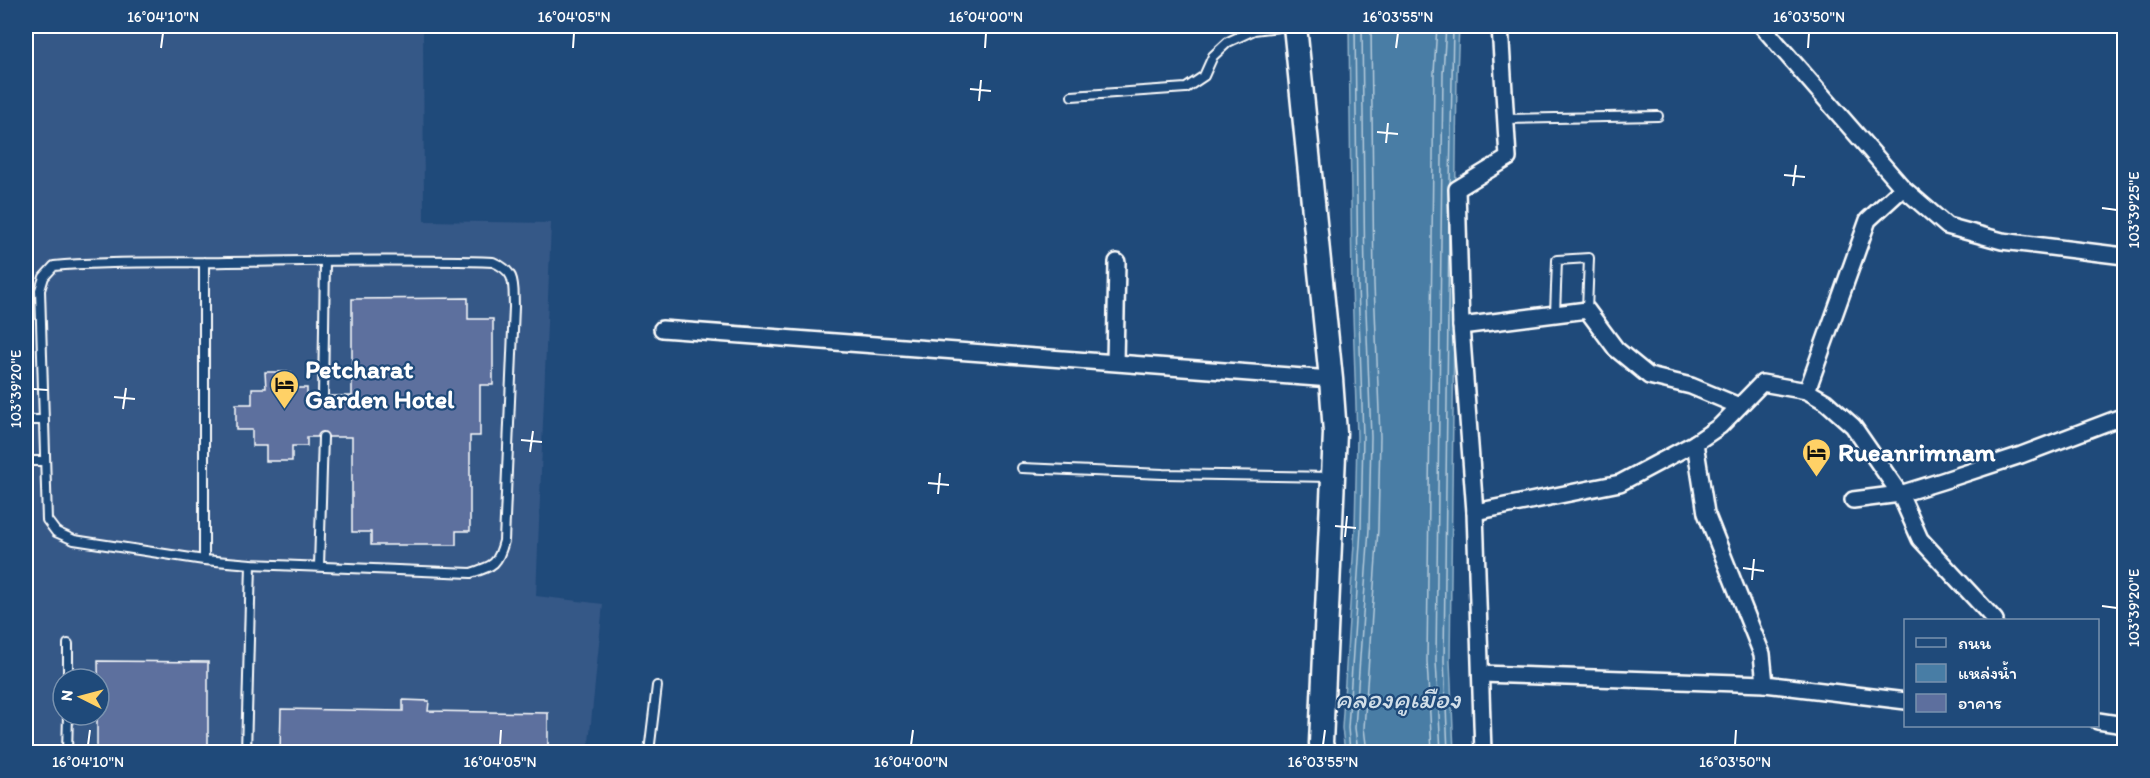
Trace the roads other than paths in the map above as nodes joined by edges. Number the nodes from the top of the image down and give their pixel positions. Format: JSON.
{"nodes":[{"id":1,"x":1288,"y":26,"type":"edge"},
{"id":2,"x":1295,"y":26,"type":"edge"},
{"id":3,"x":1500,"y":26,"type":"edge"},
{"id":4,"x":1762,"y":26,"type":"edge"},
{"id":5,"x":1072,"y":96,"type":"dead end"},
{"id":6,"x":1658,"y":116,"type":"dead end"},
{"id":7,"x":1506,"y":118,"type":"junction"},
{"id":8,"x":1903,"y":188,"type":"junction"},
{"id":9,"x":2124,"y":256,"type":"edge"},
{"id":10,"x":325,"y":261,"type":"junction"},
{"id":11,"x":204,"y":262,"type":"junction"},
{"id":12,"x":1117,"y":262,"type":"dead end"},
{"id":13,"x":1587,"y":310,"type":"junction"},
{"id":14,"x":1556,"y":314,"type":"junction"},
{"id":15,"x":1461,"y":326,"type":"junction"},
{"id":16,"x":662,"y":329,"type":"dead end"},
{"id":17,"x":1114,"y":362,"type":"junction"},
{"id":18,"x":1332,"y":379,"type":"junction"},
{"id":19,"x":1807,"y":391,"type":"junction"},
{"id":20,"x":323,"y":396,"type":"dead end"},
{"id":21,"x":1739,"y":406,"type":"junction"},
{"id":22,"x":2124,"y":416,"type":"edge"},
{"id":23,"x":26,"y":420,"type":"edge"},
{"id":24,"x":44,"y":420,"type":"junction"},
{"id":25,"x":323,"y":437,"type":"dead end"},
{"id":26,"x":1695,"y":443,"type":"junction"},
{"id":27,"x":26,"y":461,"type":"edge"},
{"id":28,"x":45,"y":461,"type":"junction"},
{"id":29,"x":1022,"y":468,"type":"dead end"},
{"id":30,"x":1333,"y":477,"type":"junction"},
{"id":31,"x":1900,"y":494,"type":"junction"},
{"id":32,"x":1853,"y":500,"type":"dead end"},
{"id":33,"x":1475,"y":512,"type":"junction"},
{"id":34,"x":204,"y":560,"type":"junction"},
{"id":35,"x":251,"y":564,"type":"junction"},
{"id":36,"x":319,"y":566,"type":"junction"},
{"id":37,"x":1993,"y":619,"type":"edge"},
{"id":38,"x":68,"y":644,"type":"dead end"},
{"id":39,"x":68,"y":667,"type":"edge"},
{"id":40,"x":1481,"y":674,"type":"junction"},
{"id":41,"x":1765,"y":684,"type":"junction"},
{"id":42,"x":657,"y":686,"type":"dead end"},
{"id":43,"x":1904,"y":701,"type":"edge"},
{"id":44,"x":2099,"y":721,"type":"edge"},
{"id":45,"x":2124,"y":725,"type":"edge"},
{"id":46,"x":68,"y":727,"type":"edge"},
{"id":47,"x":68,"y":753,"type":"edge"},
{"id":48,"x":246,"y":753,"type":"edge"},
{"id":49,"x":649,"y":753,"type":"edge"},
{"id":50,"x":1323,"y":753,"type":"edge"},
{"id":51,"x":1483,"y":753,"type":"edge"}],
"edges":[{"from":1,"to":5,"type":"lane"},
{"from":2,"to":18,"type":"street"},
{"from":3,"to":7,"type":"street"},
{"from":4,"to":8,"type":"street"},
{"from":6,"to":7,"type":"lane"},
{"from":7,"to":15,"type":"street"},
{"from":8,"to":9,"type":"street"},
{"from":8,"to":19,"type":"street"},
{"from":10,"to":11,"type":"lane"},
{"from":10,"to":20,"type":"lane"},
{"from":10,"to":36,"type":"lane"},
{"from":11,"to":24,"type":"lane"},
{"from":11,"to":34,"type":"lane"},
{"from":12,"to":17,"type":"street"},
{"from":13,"to":14,"type":"street"},
{"from":13,"to":14,"type":"lane"},
{"from":13,"to":21,"type":"street"},
{"from":14,"to":15,"type":"street"},
{"from":15,"to":33,"type":"street"},
{"from":16,"to":17,"type":"street"},
{"from":17,"to":18,"type":"street"},
{"from":18,"to":30,"type":"street"},
{"from":19,"to":21,"type":"street"},
{"from":19,"to":31,"type":"street"},
{"from":21,"to":26,"type":"street"},
{"from":22,"to":31,"type":"street"},
{"from":23,"to":24,"type":"lane"},
{"from":24,"to":28,"type":"lane"},
{"from":25,"to":36,"type":"lane"},
{"from":26,"to":33,"type":"street"},
{"from":26,"to":41,"type":"street"},
{"from":27,"to":28,"type":"lane"},
{"from":28,"to":34,"type":"lane"},
{"from":29,"to":30,"type":"lane"},
{"from":30,"to":50,"type":"street"},
{"from":31,"to":32,"type":"street"},
{"from":31,"to":37,"type":"street"},
{"from":33,"to":40,"type":"street"},
{"from":34,"to":35,"type":"lane"},
{"from":35,"to":36,"type":"lane"},
{"from":35,"to":48,"type":"lane"},
{"from":38,"to":39,"type":"lane"},
{"from":40,"to":41,"type":"street"},
{"from":40,"to":51,"type":"street"},
{"from":41,"to":43,"type":"street"},
{"from":42,"to":49,"type":"lane"},
{"from":44,"to":45,"type":"street"},
{"from":46,"to":47,"type":"lane"}]}
